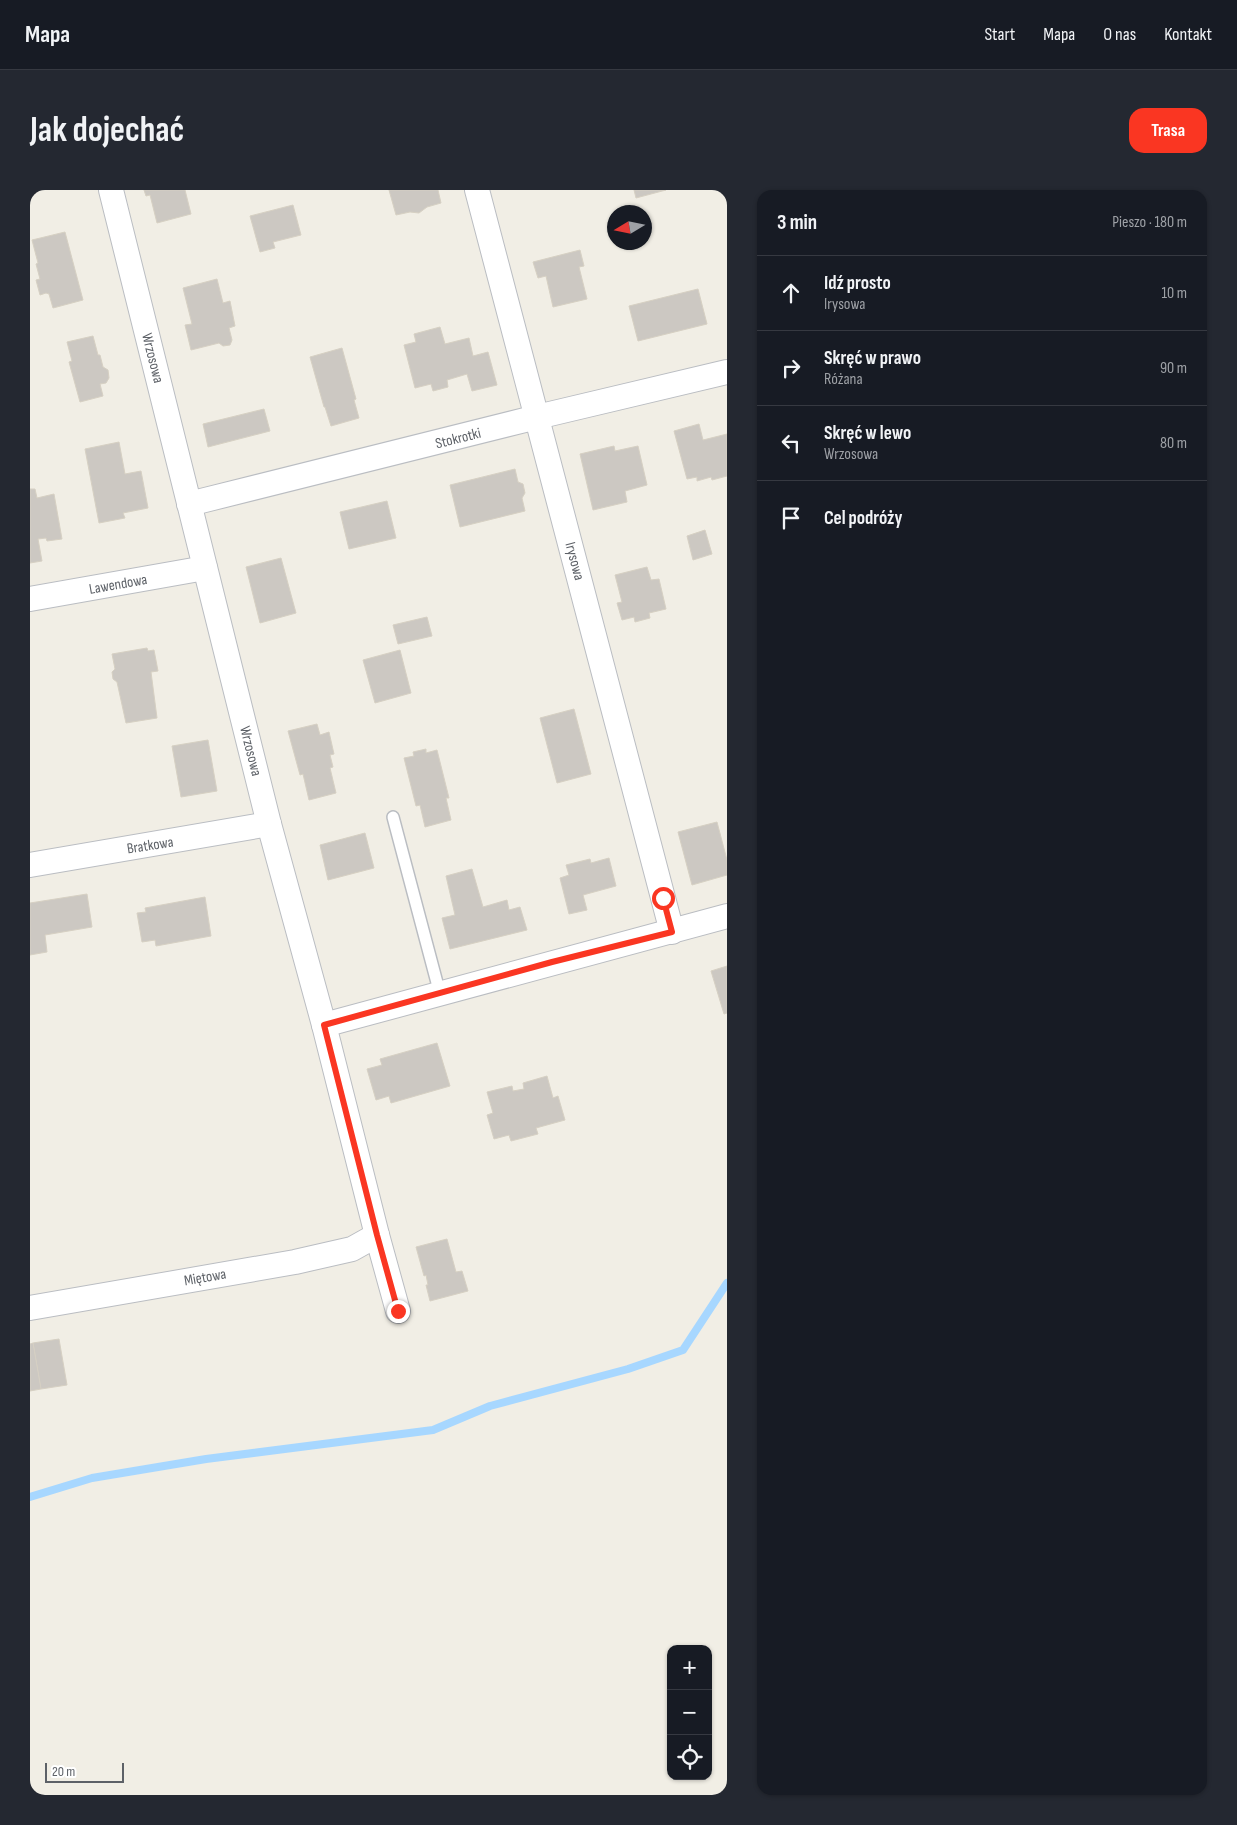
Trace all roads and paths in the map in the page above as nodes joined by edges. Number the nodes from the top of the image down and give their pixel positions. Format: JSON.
{"nodes":[{"id":1,"x":111,"y":190,"type":"edge"},
{"id":2,"x":477,"y":190,"type":"edge"},
{"id":3,"x":727,"y":372,"type":"edge"},
{"id":4,"x":537,"y":418,"type":"junction"},
{"id":5,"x":189,"y":504,"type":"junction"},
{"id":6,"x":206,"y":568,"type":"junction"},
{"id":7,"x":30,"y":599,"type":"edge"},
{"id":8,"x":392,"y":817,"type":"dead end"},
{"id":9,"x":269,"y":824,"type":"junction"},
{"id":10,"x":30,"y":864,"type":"edge"},
{"id":11,"x":727,"y":916,"type":"edge"},
{"id":12,"x":672,"y":932,"type":"junction"},
{"id":13,"x":440,"y":994,"type":"junction"},
{"id":14,"x":324,"y":1025,"type":"junction"},
{"id":15,"x":377,"y":1235,"type":"junction"},
{"id":16,"x":30,"y":1308,"type":"edge"},
{"id":17,"x":398,"y":1311,"type":"dead end"}],
"edges":[{"from":1,"to":5,"type":"street","name":"Wrzosowa"},
{"from":2,"to":4,"type":"street","name":"Irysowa"},
{"from":3,"to":4,"type":"street","name":"Stokrotki"},
{"from":4,"to":5,"type":"street","name":"Stokrotki"},
{"from":4,"to":12,"type":"street","name":"Irysowa"},
{"from":5,"to":6,"type":"street","name":"Wrzosowa"},
{"from":6,"to":7,"type":"street","name":"Lawendowa"},
{"from":6,"to":9,"type":"street","name":"Wrzosowa"},
{"from":8,"to":13,"type":"lane"},
{"from":9,"to":10,"type":"street","name":"Bratkowa"},
{"from":9,"to":14,"type":"street","name":"Wrzosowa"},
{"from":11,"to":12,"type":"street"},
{"from":12,"to":13,"type":"street"},
{"from":13,"to":14,"type":"street"},
{"from":14,"to":15,"type":"street","name":"Wrzosowa"},
{"from":15,"to":16,"type":"street","name":"Miętowa"},
{"from":15,"to":17,"type":"street","name":"Wrzosowa"}]}
